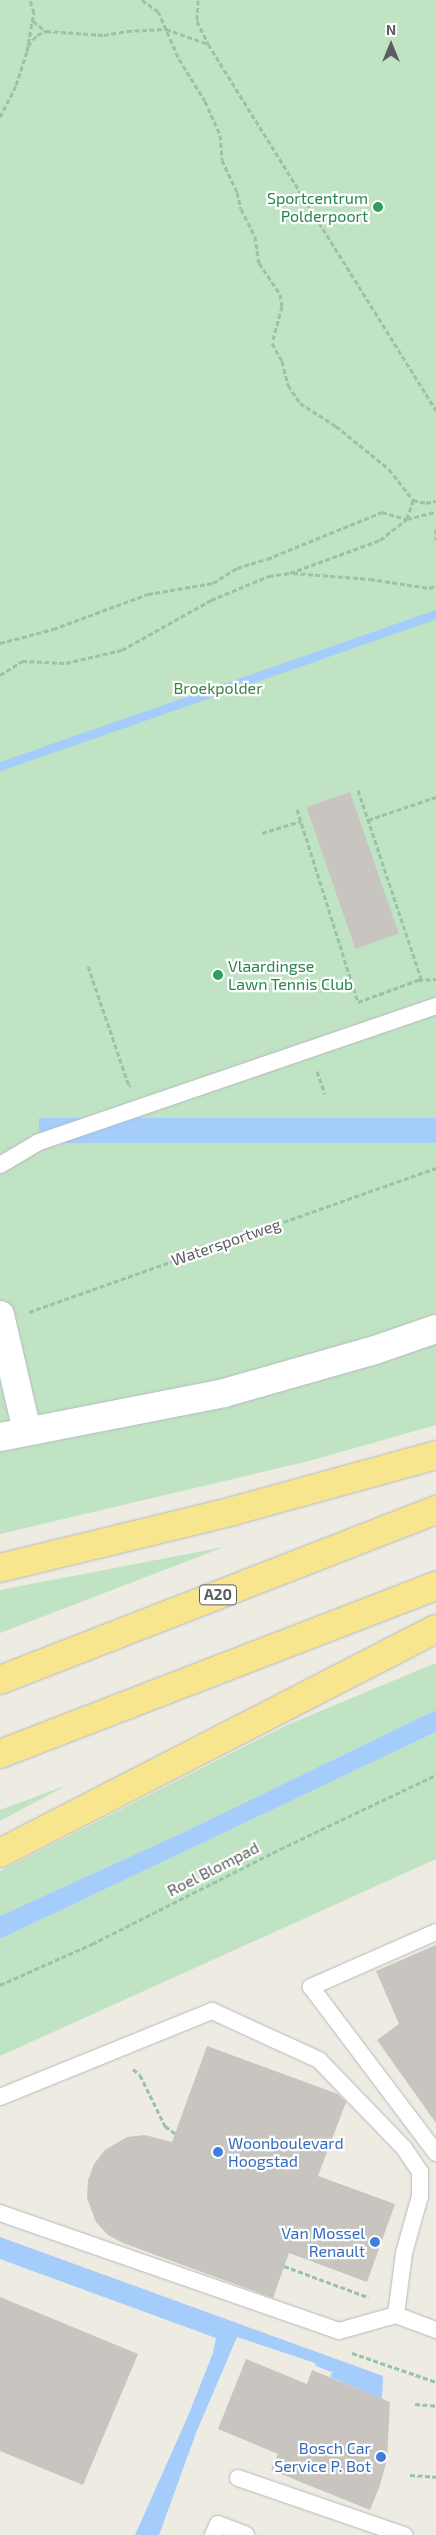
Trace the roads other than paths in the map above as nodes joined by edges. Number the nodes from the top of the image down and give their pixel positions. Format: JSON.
{"nodes":[{"id":1,"x":436,"y":1006,"type":"edge"},
{"id":2,"x":0,"y":1165,"type":"edge"},
{"id":3,"x":13,"y":1314,"type":"edge"},
{"id":4,"x":436,"y":1329,"type":"edge"},
{"id":5,"x":27,"y":1431,"type":"junction"},
{"id":6,"x":0,"y":1436,"type":"edge"},
{"id":7,"x":436,"y":1455,"type":"edge"},
{"id":8,"x":436,"y":1510,"type":"edge"},
{"id":9,"x":0,"y":1568,"type":"edge"},
{"id":10,"x":436,"y":1586,"type":"edge"},
{"id":11,"x":436,"y":1629,"type":"edge"},
{"id":12,"x":0,"y":1680,"type":"edge"},
{"id":13,"x":0,"y":1754,"type":"edge"},
{"id":14,"x":0,"y":1853,"type":"edge"},
{"id":15,"x":436,"y":1932,"type":"edge"},
{"id":16,"x":0,"y":2097,"type":"edge"},
{"id":17,"x":436,"y":2153,"type":"edge"},
{"id":18,"x":0,"y":2213,"type":"edge"},
{"id":19,"x":396,"y":2315,"type":"junction"},
{"id":20,"x":436,"y":2330,"type":"edge"},
{"id":21,"x":238,"y":2478,"type":"dead end"},
{"id":22,"x":214,"y":2535,"type":"edge"},
{"id":23,"x":246,"y":2535,"type":"edge"},
{"id":24,"x":404,"y":2535,"type":"edge"}],
"edges":[{"from":1,"to":2,"type":"lane"},
{"from":3,"to":5,"type":"street"},
{"from":4,"to":5,"type":"street"},
{"from":5,"to":6,"type":"street"},
{"from":7,"to":9,"type":"highway"},
{"from":8,"to":12,"type":"highway","number":"A20"},
{"from":10,"to":13,"type":"highway"},
{"from":11,"to":14,"type":"highway"},
{"from":15,"to":17,"type":"lane"},
{"from":16,"to":19,"type":"lane"},
{"from":18,"to":19,"type":"lane"},
{"from":19,"to":20,"type":"lane"},
{"from":21,"to":24,"type":"lane"},
{"from":22,"to":23,"type":"lane"}]}
